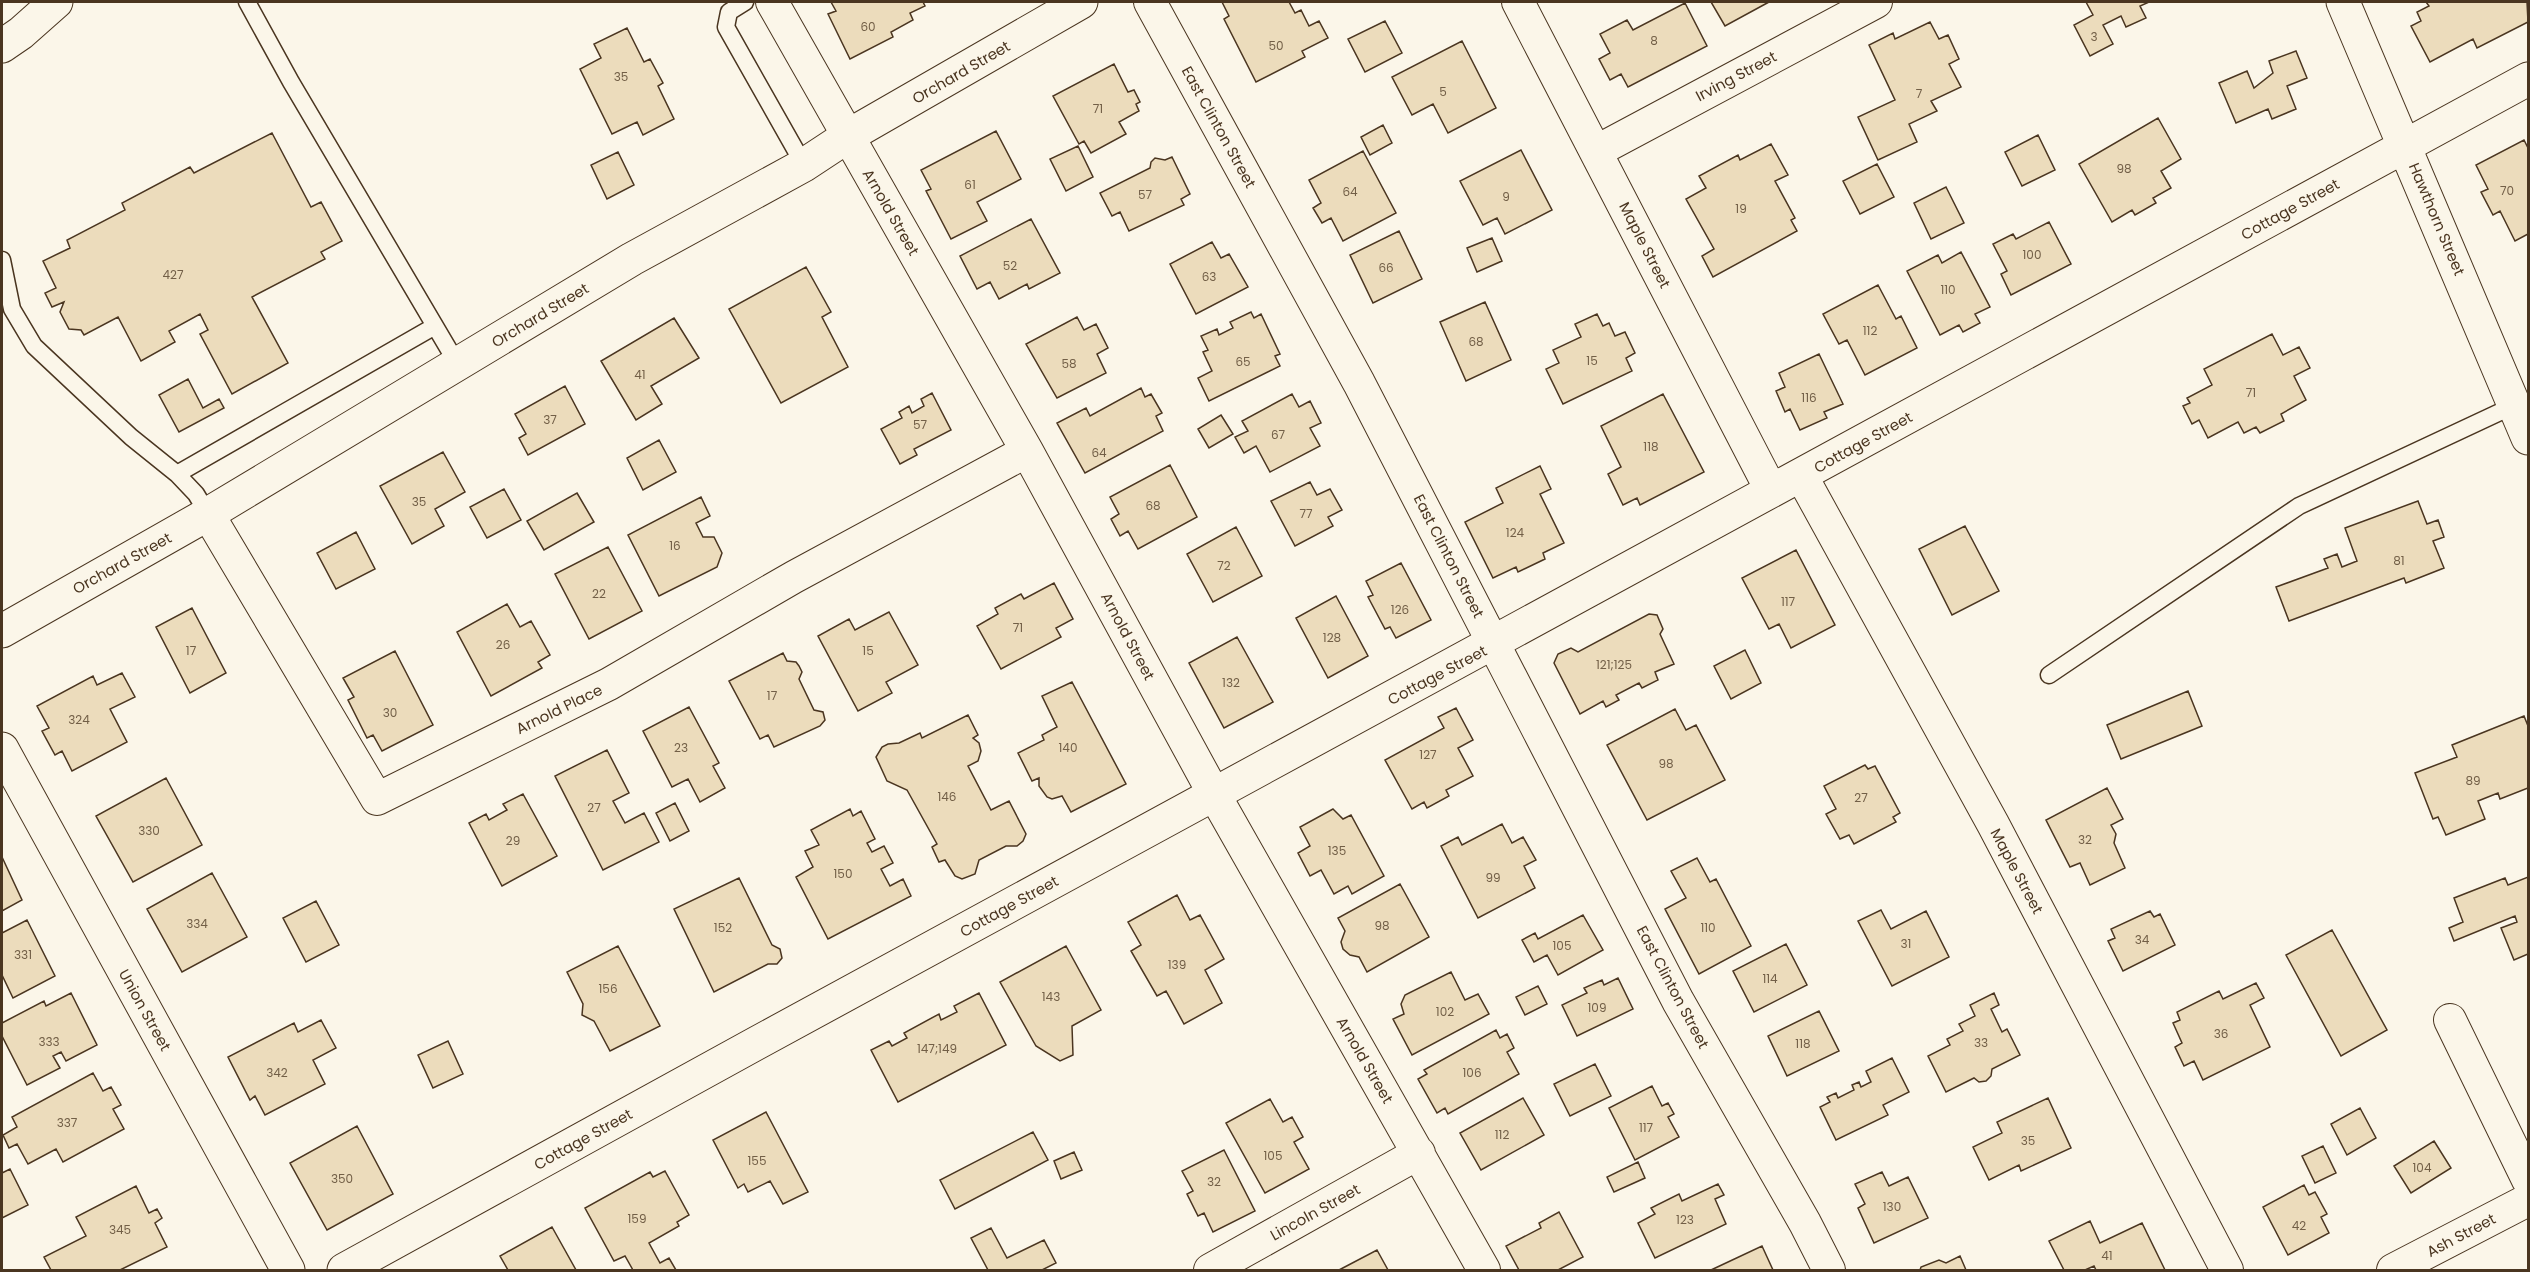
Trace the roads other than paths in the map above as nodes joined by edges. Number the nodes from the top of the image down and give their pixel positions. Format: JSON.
{"nodes":[{"id":1,"x":56,"y":2,"type":"edge"},
{"id":2,"x":247,"y":2,"type":"edge"},
{"id":3,"x":745,"y":2,"type":"edge"},
{"id":4,"x":772,"y":2,"type":"edge"},
{"id":5,"x":1081,"y":2,"type":"edge"},
{"id":6,"x":1150,"y":2,"type":"edge"},
{"id":7,"x":1518,"y":2,"type":"edge"},
{"id":8,"x":1876,"y":2,"type":"edge"},
{"id":9,"x":2343,"y":2,"type":"edge"},
{"id":10,"x":2,"y":46,"type":"edge"},
{"id":11,"x":2529,"y":78,"type":"edge"},
{"id":12,"x":848,"y":136,"type":"junction"},
{"id":13,"x":2405,"y":146,"type":"junction"},
{"id":14,"x":1597,"y":151,"type":"junction"},
{"id":15,"x":804,"y":165,"type":"junction"},
{"id":16,"x":2,"y":260,"type":"edge"},
{"id":17,"x":435,"y":326,"type":"junction"},
{"id":18,"x":458,"y":365,"type":"junction"},
{"id":19,"x":2515,"y":405,"type":"junction"},
{"id":20,"x":2529,"y":438,"type":"edge"},
{"id":21,"x":1027,"y":451,"type":"junction"},
{"id":22,"x":177,"y":474,"type":"junction"},
{"id":23,"x":1801,"y":476,"type":"junction"},
{"id":24,"x":1771,"y":490,"type":"junction"},
{"id":25,"x":208,"y":514,"type":"junction"},
{"id":26,"x":2,"y":631,"type":"edge"},
{"id":27,"x":1494,"y":644,"type":"junction"},
{"id":28,"x":2049,"y":675,"type":"dead end"},
{"id":29,"x":4,"y":758,"type":"edge"},
{"id":30,"x":1214,"y":795,"type":"junction"},
{"id":31,"x":2450,"y":1020,"type":"dead end"},
{"id":32,"x":1419,"y":1154,"type":"junction"},
{"id":33,"x":2529,"y":1180,"type":"edge"},
{"id":34,"x":2529,"y":1200,"type":"edge"},
{"id":35,"x":288,"y":1270,"type":"edge"},
{"id":36,"x":344,"y":1270,"type":"edge"},
{"id":37,"x":1210,"y":1270,"type":"edge"},
{"id":38,"x":1484,"y":1270,"type":"edge"},
{"id":39,"x":1829,"y":1270,"type":"edge"},
{"id":40,"x":2228,"y":1270,"type":"edge"},
{"id":41,"x":2393,"y":1270,"type":"edge"}],
"edges":[{"from":1,"to":10,"type":"main road"},
{"from":2,"to":17,"type":"lane"},
{"from":3,"to":15,"type":"lane"},
{"from":4,"to":12,"type":"street","name":"Arnold Street"},
{"from":5,"to":12,"type":"main road","name":"Orchard Street"},
{"from":6,"to":27,"type":"street","name":"East Clinton Street"},
{"from":7,"to":14,"type":"street","name":"Maple Street"},
{"from":8,"to":14,"type":"street","name":"Irving Street"},
{"from":9,"to":13,"type":"main road","name":"Hawthorn Street"},
{"from":11,"to":13,"type":"main road","name":"Cottage Street"},
{"from":12,"to":15,"type":"main road","name":"Orchard Street"},
{"from":12,"to":21,"type":"street","name":"Arnold Street"},
{"from":13,"to":19,"type":"main road","name":"Hawthorn Street"},
{"from":13,"to":23,"type":"main road","name":"Cottage Street"},
{"from":14,"to":24,"type":"street","name":"Maple Street"},
{"from":15,"to":18,"type":"main road","name":"Orchard Street"},
{"from":16,"to":22,"type":"lane"},
{"from":17,"to":18,"type":"lane"},
{"from":17,"to":22,"type":"lane"},
{"from":18,"to":25,"type":"main road","name":"Orchard Street"},
{"from":19,"to":20,"type":"main road","name":"Hawthorn Street"},
{"from":19,"to":28,"type":"lane"},
{"from":21,"to":25,"type":"street","name":"Arnold Place"},
{"from":21,"to":30,"type":"street","name":"Arnold Street"},
{"from":22,"to":25,"type":"lane"},
{"from":23,"to":24,"type":"main road","name":"Cottage Street"},
{"from":23,"to":40,"type":"street","name":"Maple Street"},
{"from":24,"to":27,"type":"main road","name":"Cottage Street"},
{"from":25,"to":26,"type":"main road","name":"Orchard Street"},
{"from":27,"to":30,"type":"main road","name":"Cottage Street"},
{"from":27,"to":39,"type":"street","name":"East Clinton Street"},
{"from":29,"to":35,"type":"main road","name":"Union Street"},
{"from":30,"to":32,"type":"street","name":"Arnold Street"},
{"from":30,"to":36,"type":"main road","name":"Cottage Street"},
{"from":31,"to":33,"type":"street"},
{"from":32,"to":37,"type":"street","name":"Lincoln Street"},
{"from":32,"to":38,"type":"street","name":"Arnold Street"},
{"from":34,"to":41,"type":"street","name":"Ash Street"}]}
